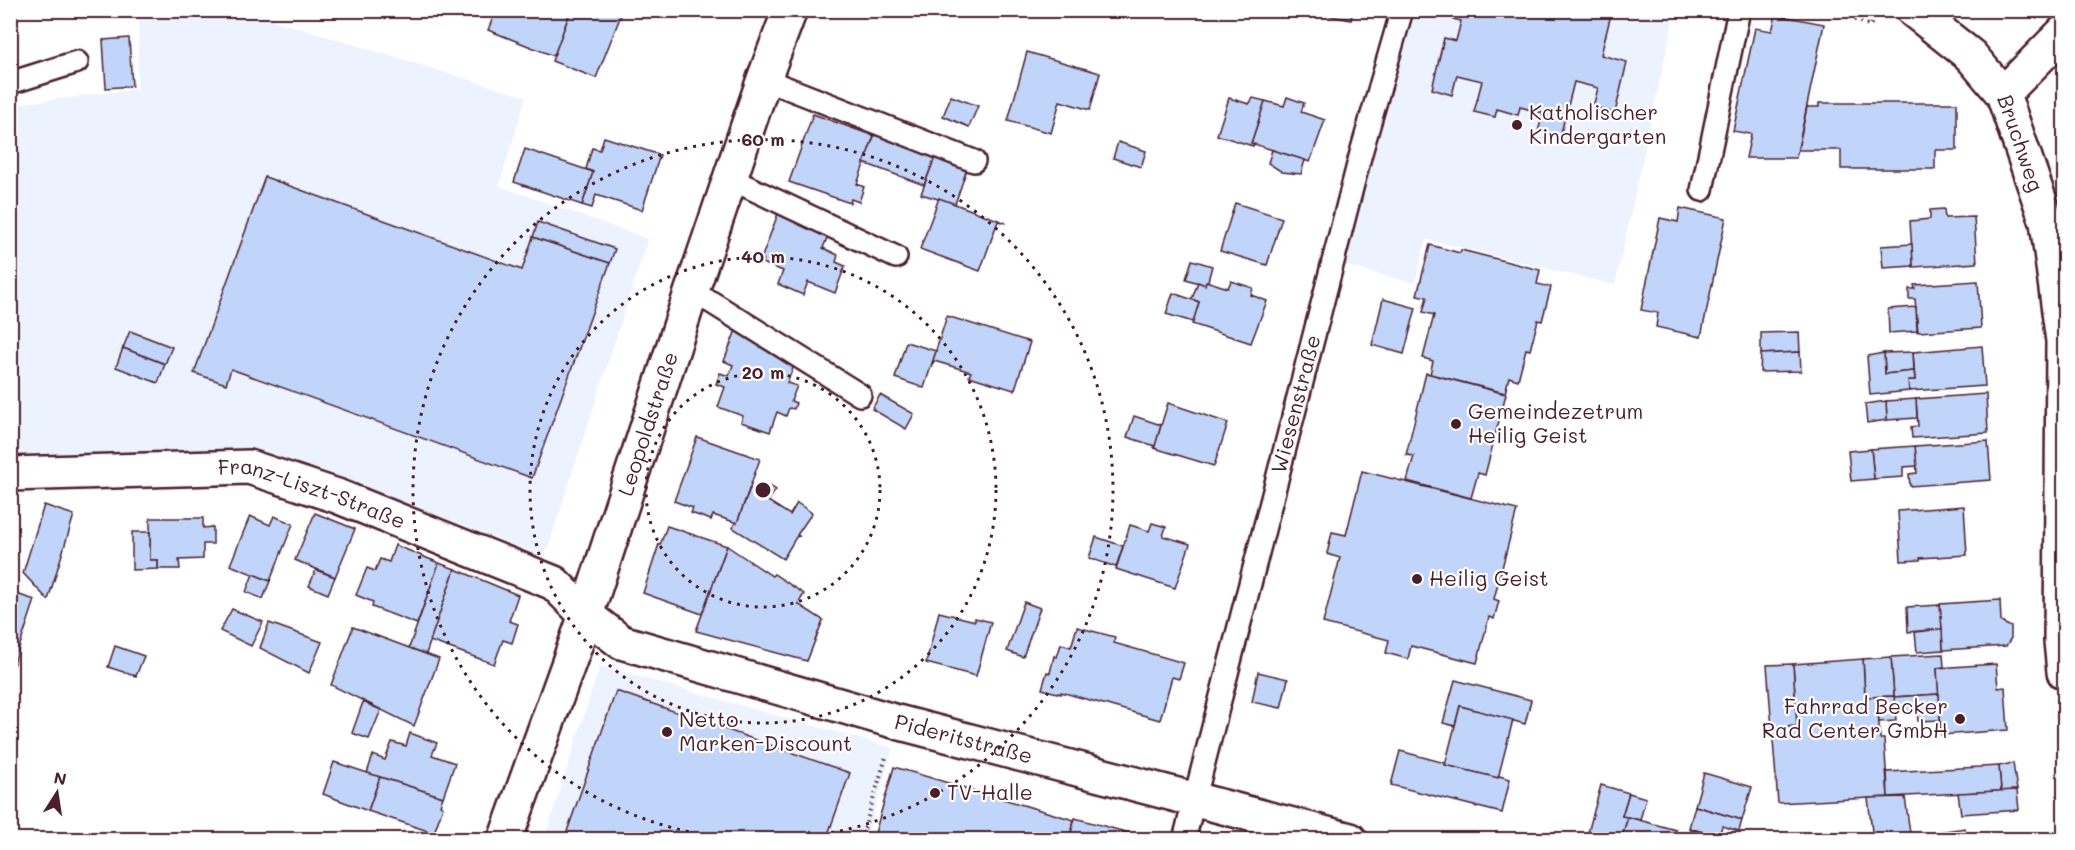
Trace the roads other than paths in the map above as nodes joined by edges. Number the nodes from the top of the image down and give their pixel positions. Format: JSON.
{"nodes":[{"id":1,"x":790,"y":10,"type":"edge"},
{"id":2,"x":1402,"y":10,"type":"edge"},
{"id":3,"x":1739,"y":10,"type":"edge"},
{"id":4,"x":1913,"y":10,"type":"edge"},
{"id":5,"x":2064,"y":32,"type":"edge"},
{"id":6,"x":77,"y":62,"type":"dead end"},
{"id":7,"x":764,"y":79,"type":"junction"},
{"id":8,"x":10,"y":83,"type":"edge"},
{"id":9,"x":2003,"y":94,"type":"junction"},
{"id":10,"x":974,"y":161,"type":"dead end"},
{"id":11,"x":730,"y":179,"type":"junction"},
{"id":12,"x":1702,"y":190,"type":"dead end"},
{"id":13,"x":896,"y":257,"type":"dead end"},
{"id":14,"x":691,"y":293,"type":"junction"},
{"id":15,"x":860,"y":395,"type":"dead end"},
{"id":16,"x":10,"y":474,"type":"edge"},
{"id":17,"x":586,"y":615,"type":"junction"},
{"id":18,"x":2064,"y":672,"type":"edge"},
{"id":19,"x":1195,"y":799,"type":"junction"},
{"id":20,"x":505,"y":840,"type":"edge"},
{"id":21,"x":1184,"y":840,"type":"edge"},
{"id":22,"x":1350,"y":840,"type":"edge"}],
"edges":[{"from":1,"to":7,"type":"street","name":"Leopoldstraße"},
{"from":2,"to":19,"type":"lane","name":"Wiesenstraße"},
{"from":3,"to":12,"type":"lane"},
{"from":4,"to":9,"type":"street","name":"Bruchweg"},
{"from":5,"to":9,"type":"street"},
{"from":6,"to":8,"type":"lane"},
{"from":7,"to":10,"type":"lane"},
{"from":7,"to":11,"type":"street","name":"Leopoldstraße"},
{"from":9,"to":18,"type":"street","name":"Bruchweg"},
{"from":11,"to":13,"type":"lane"},
{"from":11,"to":14,"type":"street","name":"Leopoldstraße"},
{"from":14,"to":15,"type":"lane"},
{"from":14,"to":17,"type":"street","name":"Leopoldstraße"},
{"from":16,"to":17,"type":"street","name":"Franz-Liszt-Straße"},
{"from":17,"to":19,"type":"street","name":"Pideritstraße"},
{"from":17,"to":20,"type":"street","name":"Leopoldstraße"},
{"from":19,"to":21,"type":"lane","name":"Wiesenstraße"},
{"from":19,"to":22,"type":"street","name":"Pideritstraße"}]}
